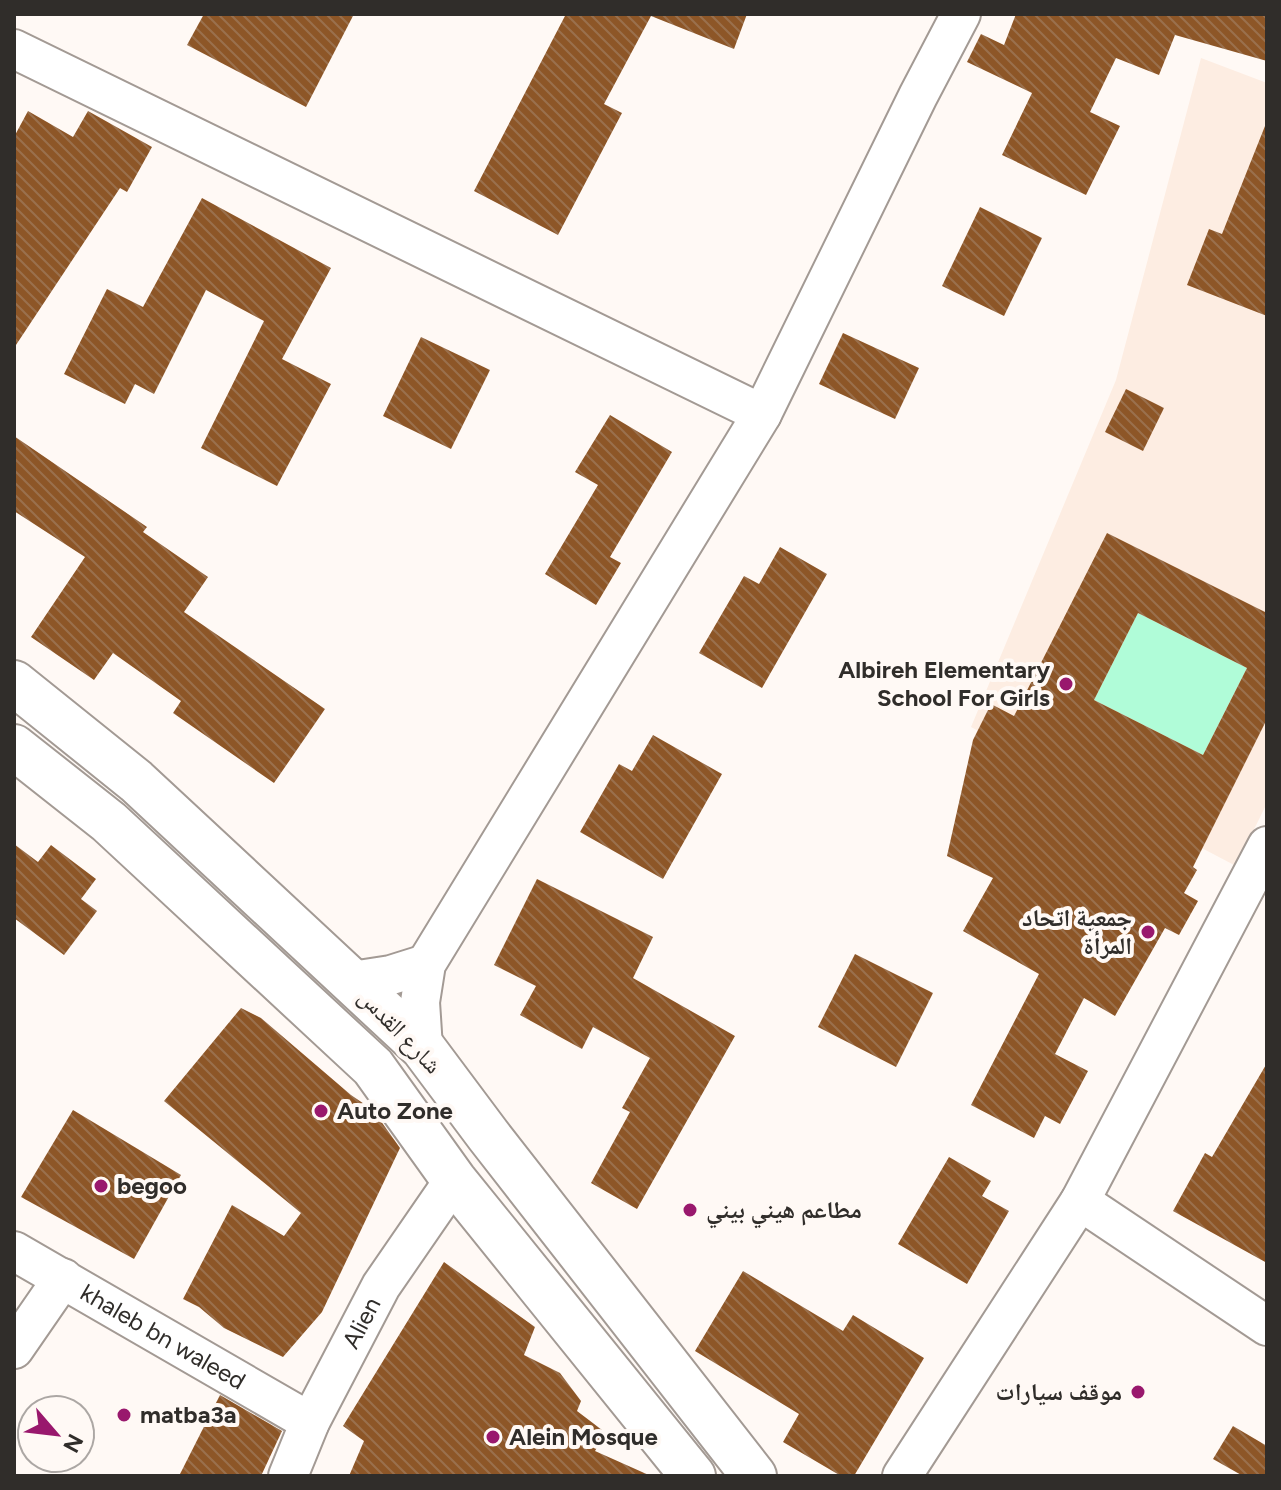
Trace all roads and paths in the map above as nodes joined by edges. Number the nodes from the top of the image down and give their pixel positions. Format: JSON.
{"nodes":[{"id":1,"x":961,"y":14,"type":"edge"},
{"id":2,"x":14,"y":49,"type":"edge"},
{"id":3,"x":762,"y":414,"type":"junction"},
{"id":4,"x":14,"y":683,"type":"edge"},
{"id":5,"x":14,"y":747,"type":"edge"},
{"id":6,"x":1267,"y":846,"type":"edge"},
{"id":7,"x":426,"y":964,"type":"junction"},
{"id":8,"x":352,"y":981,"type":"junction"},
{"id":9,"x":423,"y":1048,"type":"junction"},
{"id":10,"x":488,"y":1135,"type":"junction"},
{"id":11,"x":454,"y":1180,"type":"junction"},
{"id":12,"x":1080,"y":1201,"type":"junction"},
{"id":13,"x":14,"y":1251,"type":"edge"},
{"id":14,"x":63,"y":1278,"type":"junction"},
{"id":15,"x":1267,"y":1326,"type":"edge"},
{"id":16,"x":14,"y":1349,"type":"edge"},
{"id":17,"x":310,"y":1422,"type":"junction"},
{"id":18,"x":288,"y":1476,"type":"edge"},
{"id":19,"x":693,"y":1476,"type":"edge"},
{"id":20,"x":754,"y":1476,"type":"edge"},
{"id":21,"x":902,"y":1476,"type":"edge"}],
"edges":[{"from":1,"to":3,"type":"street"},
{"from":2,"to":3,"type":"street"},
{"from":3,"to":7,"type":"street"},
{"from":4,"to":8,"type":"main road","name":"شارع القدس"},
{"from":5,"to":11,"type":"main road","name":"شارع القدس"},
{"from":6,"to":12,"type":"street"},
{"from":7,"to":8,"type":"street"},
{"from":7,"to":9,"type":"street"},
{"from":8,"to":9,"type":"main road","name":"شارع القدس"},
{"from":9,"to":10,"type":"main road","name":"شارع القدس"},
{"from":10,"to":11,"type":"main road"},
{"from":10,"to":20,"type":"main road","name":"شارع القدس"},
{"from":11,"to":17,"type":"street","name":"Alien"},
{"from":11,"to":19,"type":"main road","name":"شارع القدس"},
{"from":12,"to":15,"type":"street"},
{"from":12,"to":21,"type":"street"},
{"from":13,"to":14,"type":"street","name":"khaleb bn waleed"},
{"from":14,"to":16,"type":"street"},
{"from":14,"to":17,"type":"street","name":"khaleb bn waleed"},
{"from":17,"to":18,"type":"street","name":"Alien"}]}
